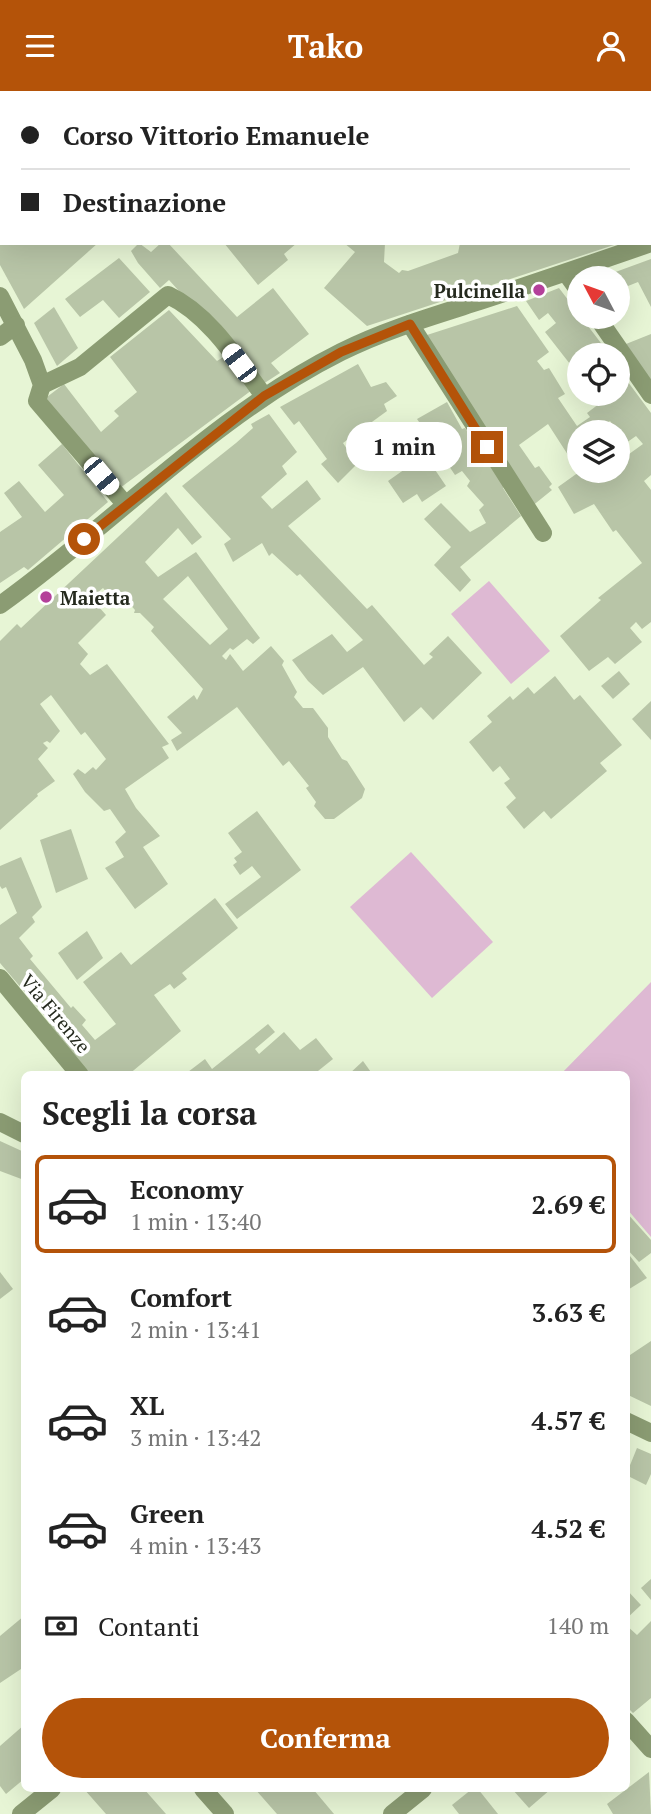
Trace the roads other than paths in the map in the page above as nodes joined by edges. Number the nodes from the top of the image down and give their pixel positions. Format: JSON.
{"nodes":[{"id":1,"x":645,"y":245,"type":"edge"},
{"id":2,"x":566,"y":273,"type":"joint"},
{"id":3,"x":0,"y":296,"type":"edge"},
{"id":4,"x":410,"y":324,"type":"junction"},
{"id":5,"x":16,"y":325,"type":"junction"},
{"id":6,"x":605,"y":329,"type":"edge"},
{"id":7,"x":0,"y":337,"type":"edge"},
{"id":8,"x":43,"y":386,"type":"junction"},
{"id":9,"x":651,"y":395,"type":"edge"},
{"id":10,"x":264,"y":396,"type":"junction"},
{"id":11,"x":125,"y":505,"type":"junction"},
{"id":12,"x":543,"y":533,"type":"dead end"},
{"id":13,"x":0,"y":605,"type":"edge"},
{"id":14,"x":0,"y":978,"type":"edge"},
{"id":15,"x":77,"y":1071,"type":"edge"},
{"id":16,"x":0,"y":1122,"type":"edge"},
{"id":17,"x":21,"y":1132,"type":"edge"},
{"id":18,"x":630,"y":1423,"type":"edge"},
{"id":19,"x":651,"y":1433,"type":"edge"},
{"id":20,"x":630,"y":1725,"type":"edge"},
{"id":21,"x":651,"y":1749,"type":"edge"},
{"id":22,"x":48,"y":1792,"type":"edge"},
{"id":23,"x":206,"y":1792,"type":"edge"},
{"id":24,"x":419,"y":1792,"type":"edge"},
{"id":25,"x":22,"y":1814,"type":"edge"},
{"id":26,"x":225,"y":1814,"type":"edge"},
{"id":27,"x":392,"y":1814,"type":"edge"}],
"edges":[{"from":1,"to":2,"type":"street"},
{"from":2,"to":4,"type":"street"},
{"from":3,"to":5,"type":"street"},
{"from":4,"to":10,"type":"street"},
{"from":4,"to":12,"type":"street"},
{"from":5,"to":7,"type":"street"},
{"from":5,"to":8,"type":"street"},
{"from":6,"to":9,"type":"street"},
{"from":8,"to":10,"type":"street"},
{"from":8,"to":11,"type":"street"},
{"from":10,"to":11,"type":"street"},
{"from":11,"to":13,"type":"street"},
{"from":14,"to":15,"type":"street","name":"Via Firenze"},
{"from":16,"to":17,"type":"street"},
{"from":18,"to":19,"type":"street"},
{"from":20,"to":21,"type":"street"},
{"from":22,"to":25,"type":"street"},
{"from":23,"to":26,"type":"street"},
{"from":24,"to":27,"type":"street"}]}
